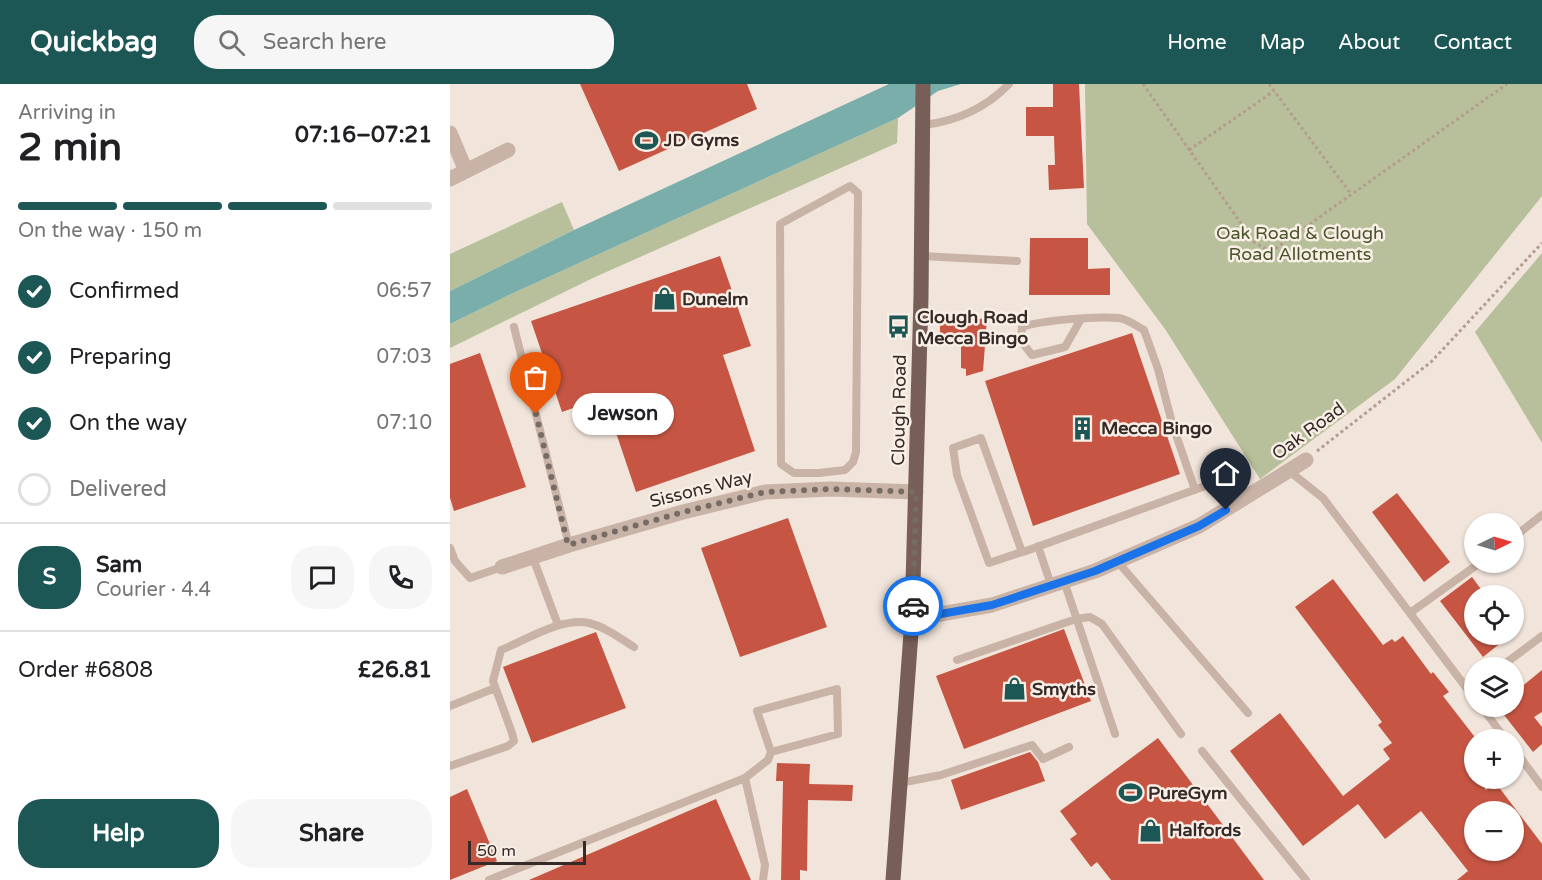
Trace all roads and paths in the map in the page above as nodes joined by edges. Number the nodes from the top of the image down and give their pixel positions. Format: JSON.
{"nodes":[{"id":1,"x":923,"y":84,"type":"edge"},
{"id":2,"x":1009,"y":84,"type":"edge"},
{"id":3,"x":1143,"y":84,"type":"edge"},
{"id":4,"x":1269,"y":84,"type":"edge"},
{"id":5,"x":1507,"y":84,"type":"edge"},
{"id":6,"x":1274,"y":91,"type":"junction"},
{"id":7,"x":924,"y":118,"type":"junction"},
{"id":8,"x":450,"y":133,"type":"edge"},
{"id":9,"x":508,"y":150,"type":"dead end"},
{"id":10,"x":1189,"y":150,"type":"junction"},
{"id":11,"x":466,"y":171,"type":"junction"},
{"id":12,"x":450,"y":178,"type":"edge"},
{"id":13,"x":1351,"y":194,"type":"junction"},
{"id":14,"x":1542,"y":243,"type":"edge"},
{"id":15,"x":922,"y":256,"type":"junction"},
{"id":16,"x":1017,"y":261,"type":"dead end"},
{"id":17,"x":1081,"y":319,"type":"junction"},
{"id":18,"x":514,"y":327,"type":"dead end"},
{"id":19,"x":1306,"y":460,"type":"joint"},
{"id":20,"x":1289,"y":471,"type":"junction"},
{"id":21,"x":819,"y":473,"type":"junction"},
{"id":22,"x":817,"y":490,"type":"junction"},
{"id":23,"x":1195,"y":490,"type":"junction"},
{"id":24,"x":916,"y":492,"type":"junction"},
{"id":25,"x":1226,"y":510,"type":"junction"},
{"id":26,"x":1542,"y":515,"type":"edge"},
{"id":27,"x":1524,"y":529,"type":"edge"},
{"id":28,"x":568,"y":545,"type":"junction"},
{"id":29,"x":1038,"y":546,"type":"junction"},
{"id":30,"x":450,"y":548,"type":"edge"},
{"id":31,"x":1022,"y":552,"type":"junction"},
{"id":32,"x":533,"y":558,"type":"junction"},
{"id":33,"x":1118,"y":561,"type":"junction"},
{"id":34,"x":502,"y":567,"type":"joint"},
{"id":35,"x":1466,"y":573,"type":"edge"},
{"id":36,"x":1058,"y":583,"type":"junction"},
{"id":37,"x":1410,"y":613,"type":"junction"},
{"id":38,"x":912,"y":619,"type":"junction"},
{"id":39,"x":1076,"y":619,"type":"junction"},
{"id":40,"x":558,"y":626,"type":"junction"},
{"id":41,"x":1542,"y":636,"type":"edge"},
{"id":42,"x":633,"y":648,"type":"dead end"},
{"id":43,"x":1514,"y":657,"type":"edge"},
{"id":44,"x":957,"y":660,"type":"dead end"},
{"id":45,"x":1464,"y":678,"type":"edge"},
{"id":46,"x":495,"y":688,"type":"junction"},
{"id":47,"x":450,"y":706,"type":"edge"},
{"id":48,"x":1248,"y":713,"type":"dead end"},
{"id":49,"x":1115,"y":734,"type":"dead end"},
{"id":50,"x":1181,"y":734,"type":"dead end"},
{"id":51,"x":1069,"y":747,"type":"dead end"},
{"id":52,"x":1202,"y":751,"type":"dead end"},
{"id":53,"x":771,"y":752,"type":"junction"},
{"id":54,"x":1524,"y":763,"type":"edge"},
{"id":55,"x":450,"y":766,"type":"edge"},
{"id":56,"x":745,"y":778,"type":"junction"},
{"id":57,"x":900,"y":783,"type":"junction"},
{"id":58,"x":1542,"y":787,"type":"edge"},
{"id":59,"x":489,"y":880,"type":"edge"},
{"id":60,"x":763,"y":880,"type":"edge"},
{"id":61,"x":893,"y":880,"type":"edge"},
{"id":62,"x":1306,"y":880,"type":"edge"}],
"edges":[{"from":1,"to":7,"type":"main road","name":"Clough Road"},
{"from":2,"to":7,"type":"lane"},
{"from":3,"to":10,"type":"path"},
{"from":4,"to":6,"type":"path"},
{"from":5,"to":13,"type":"path"},
{"from":6,"to":10,"type":"path"},
{"from":6,"to":13,"type":"path"},
{"from":7,"to":15,"type":"main road","name":"Clough Road"},
{"from":8,"to":11,"type":"street"},
{"from":9,"to":11,"type":"street"},
{"from":10,"to":13,"type":"path"},
{"from":11,"to":12,"type":"street"},
{"from":14,"to":19,"type":"path","name":"Oak Road"},
{"from":15,"to":16,"type":"lane"},
{"from":15,"to":24,"type":"main road","name":"Clough Road"},
{"from":17,"to":17,"type":"lane"},
{"from":17,"to":23,"type":"lane"},
{"from":18,"to":28,"type":"lane"},
{"from":19,"to":20,"type":"street","name":"Oak Road"},
{"from":20,"to":25,"type":"street","name":"Oak Road"},
{"from":20,"to":37,"type":"lane"},
{"from":21,"to":21,"type":"lane"},
{"from":21,"to":22,"type":"lane"},
{"from":22,"to":24,"type":"street","name":"Sissons Way"},
{"from":22,"to":28,"type":"street","name":"Sissons Way"},
{"from":23,"to":25,"type":"lane"},
{"from":23,"to":29,"type":"lane"},
{"from":24,"to":38,"type":"main road","name":"Clough Road"},
{"from":25,"to":33,"type":"street","name":"Oak Road"},
{"from":26,"to":27,"type":"lane"},
{"from":28,"to":32,"type":"street","name":"Sissons Way"},
{"from":29,"to":31,"type":"lane"},
{"from":29,"to":36,"type":"lane"},
{"from":30,"to":34,"type":"lane"},
{"from":31,"to":31,"type":"lane"},
{"from":32,"to":34,"type":"street","name":"Sissons Way"},
{"from":32,"to":40,"type":"lane"},
{"from":33,"to":36,"type":"street","name":"Oak Road"},
{"from":33,"to":48,"type":"lane"},
{"from":35,"to":37,"type":"lane"},
{"from":36,"to":38,"type":"street","name":"Oak Road"},
{"from":36,"to":39,"type":"lane"},
{"from":37,"to":45,"type":"lane"},
{"from":38,"to":57,"type":"main road","name":"Clough Road"},
{"from":39,"to":44,"type":"lane"},
{"from":39,"to":49,"type":"lane"},
{"from":39,"to":50,"type":"lane"},
{"from":40,"to":42,"type":"lane"},
{"from":40,"to":46,"type":"lane"},
{"from":41,"to":43,"type":"lane"},
{"from":46,"to":47,"type":"lane"},
{"from":46,"to":55,"type":"lane"},
{"from":51,"to":57,"type":"lane"},
{"from":52,"to":62,"type":"lane"},
{"from":53,"to":53,"type":"lane"},
{"from":53,"to":56,"type":"lane"},
{"from":54,"to":58,"type":"lane"},
{"from":56,"to":59,"type":"lane"},
{"from":56,"to":60,"type":"lane"},
{"from":57,"to":61,"type":"main road","name":"Clough Road"}]}
